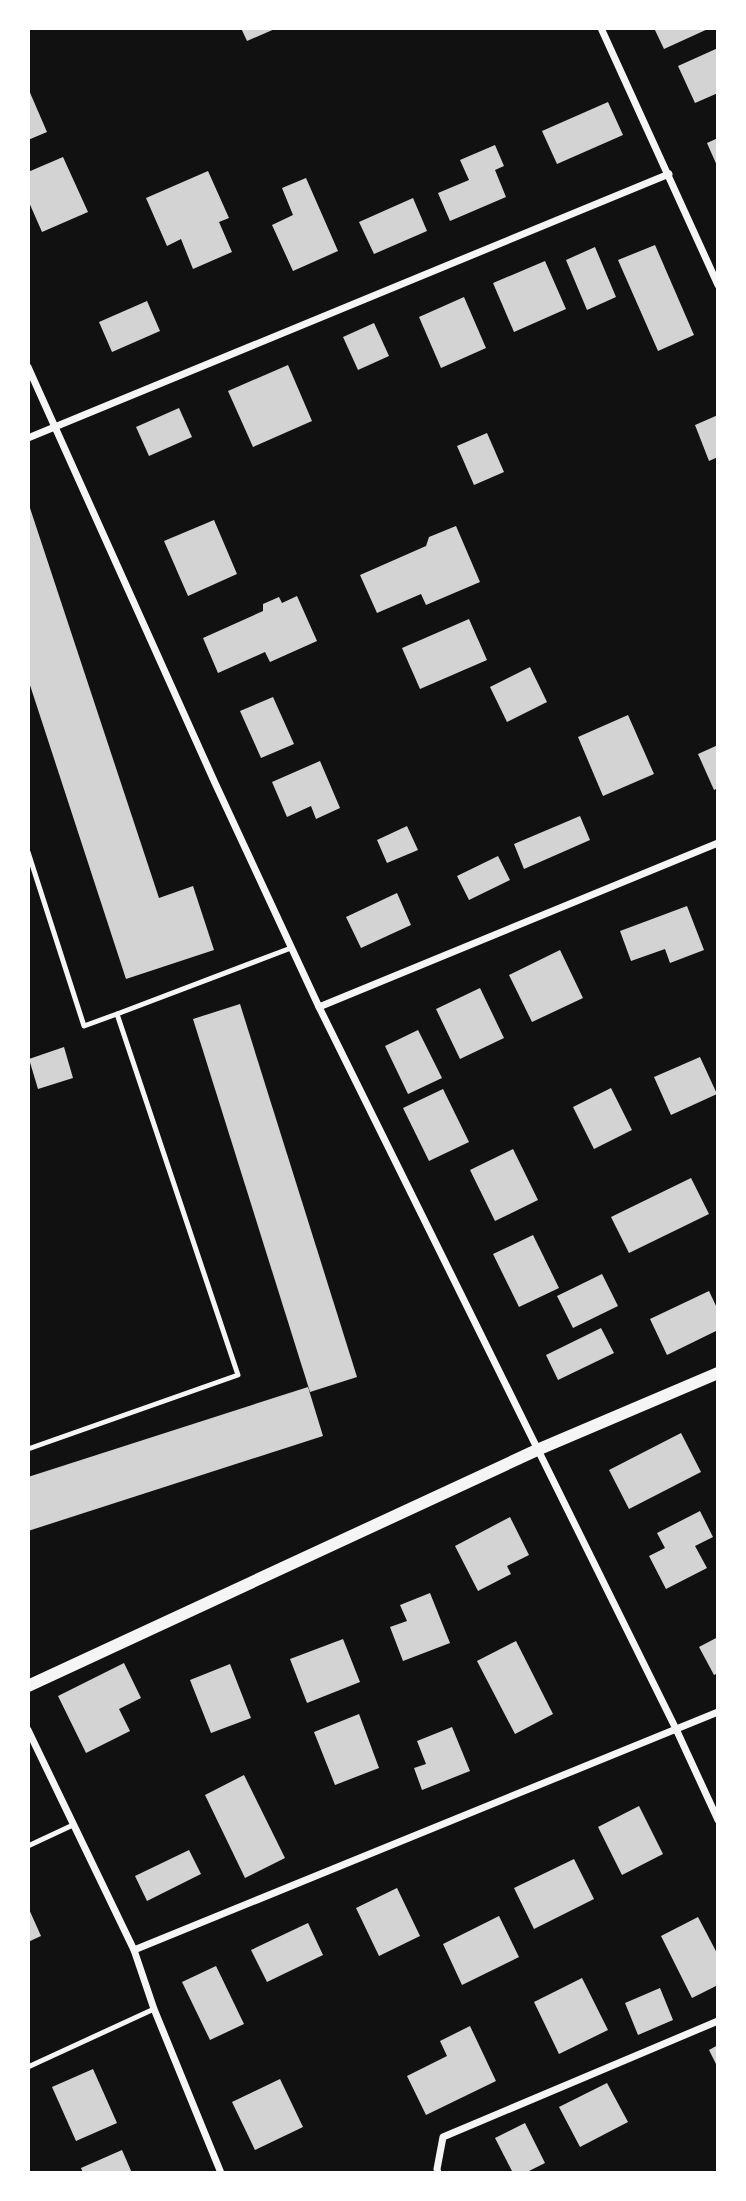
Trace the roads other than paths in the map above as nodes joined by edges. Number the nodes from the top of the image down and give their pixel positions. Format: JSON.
{"nodes":[{"id":1,"x":601,"y":28,"type":"edge"},
{"id":2,"x":669,"y":174,"type":"junction"},
{"id":3,"x":718,"y":285,"type":"edge"},
{"id":4,"x":28,"y":367,"type":"edge"},
{"id":5,"x":55,"y":428,"type":"junction"},
{"id":6,"x":28,"y":438,"type":"edge"},
{"id":7,"x":718,"y":843,"type":"edge"},
{"id":8,"x":28,"y":852,"type":"edge"},
{"id":9,"x":291,"y":948,"type":"junction"},
{"id":10,"x":318,"y":1007,"type":"junction"},
{"id":11,"x":117,"y":1014,"type":"junction"},
{"id":12,"x":718,"y":1373,"type":"edge"},
{"id":13,"x":28,"y":1449,"type":"edge"},
{"id":14,"x":537,"y":1450,"type":"junction"},
{"id":15,"x":28,"y":1686,"type":"edge"},
{"id":16,"x":718,"y":1712,"type":"edge"},
{"id":17,"x":676,"y":1729,"type":"junction"},
{"id":18,"x":28,"y":1730,"type":"edge"},
{"id":19,"x":718,"y":1820,"type":"edge"},
{"id":20,"x":73,"y":1825,"type":"junction"},
{"id":21,"x":28,"y":1846,"type":"edge"},
{"id":22,"x":134,"y":1950,"type":"junction"},
{"id":23,"x":154,"y":2009,"type":"junction"},
{"id":24,"x":718,"y":2021,"type":"edge"},
{"id":25,"x":28,"y":2067,"type":"edge"},
{"id":26,"x":221,"y":2173,"type":"edge"},
{"id":27,"x":438,"y":2173,"type":"edge"}],
"edges":[{"from":1,"to":2,"type":"street"},
{"from":2,"to":3,"type":"street"},
{"from":2,"to":5,"type":"street"},
{"from":4,"to":5,"type":"street"},
{"from":5,"to":6,"type":"street"},
{"from":5,"to":9,"type":"street"},
{"from":7,"to":10,"type":"street"},
{"from":8,"to":11,"type":"lane"},
{"from":9,"to":10,"type":"street"},
{"from":9,"to":11,"type":"lane"},
{"from":10,"to":14,"type":"street"},
{"from":11,"to":13,"type":"lane"},
{"from":12,"to":14,"type":"street"},
{"from":14,"to":15,"type":"street"},
{"from":14,"to":17,"type":"street"},
{"from":16,"to":17,"type":"street"},
{"from":17,"to":19,"type":"street"},
{"from":17,"to":22,"type":"street"},
{"from":18,"to":20,"type":"street"},
{"from":20,"to":21,"type":"lane"},
{"from":20,"to":22,"type":"street"},
{"from":22,"to":23,"type":"street"},
{"from":23,"to":25,"type":"lane"},
{"from":23,"to":26,"type":"street"},
{"from":24,"to":27,"type":"street"}]}
